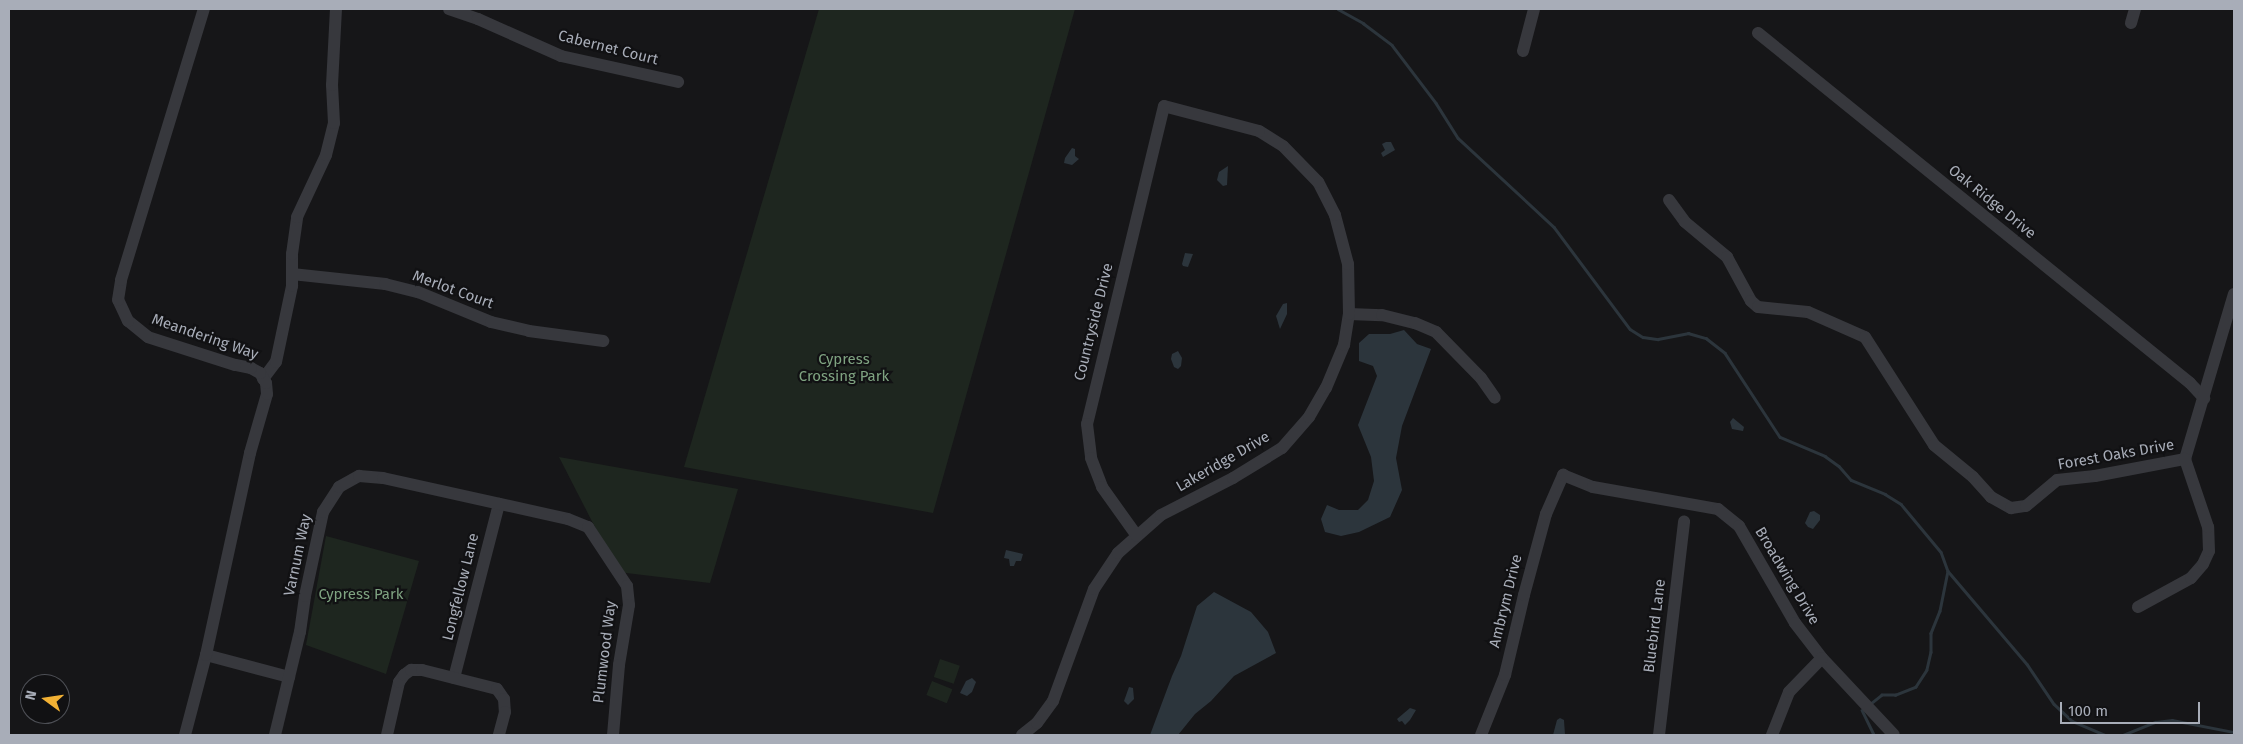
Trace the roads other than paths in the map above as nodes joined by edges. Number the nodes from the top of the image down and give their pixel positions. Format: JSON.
{"nodes":[{"id":1,"x":204,"y":9,"type":"edge"},
{"id":2,"x":336,"y":9,"type":"edge"},
{"id":3,"x":449,"y":9,"type":"edge"},
{"id":4,"x":1534,"y":9,"type":"edge"},
{"id":5,"x":2135,"y":9,"type":"edge"},
{"id":6,"x":2132,"y":23,"type":"dead end"},
{"id":7,"x":1758,"y":33,"type":"dead end"},
{"id":8,"x":1523,"y":51,"type":"dead end"},
{"id":9,"x":678,"y":82,"type":"dead end"},
{"id":10,"x":1164,"y":106,"type":"joint"},
{"id":11,"x":1669,"y":200,"type":"dead end"},
{"id":12,"x":292,"y":274,"type":"junction"},
{"id":13,"x":2234,"y":294,"type":"edge"},
{"id":14,"x":1349,"y":314,"type":"junction"},
{"id":15,"x":603,"y":341,"type":"dead end"},
{"id":16,"x":264,"y":379,"type":"junction"},
{"id":17,"x":1495,"y":398,"type":"dead end"},
{"id":18,"x":2204,"y":398,"type":"junction"},
{"id":19,"x":2185,"y":459,"type":"junction"},
{"id":20,"x":1563,"y":475,"type":"joint"},
{"id":21,"x":499,"y":504,"type":"junction"},
{"id":22,"x":1684,"y":521,"type":"dead end"},
{"id":23,"x":1137,"y":536,"type":"junction"},
{"id":24,"x":2138,"y":607,"type":"dead end"},
{"id":25,"x":206,"y":655,"type":"junction"},
{"id":26,"x":1822,"y":658,"type":"junction"},
{"id":27,"x":289,"y":677,"type":"junction"},
{"id":28,"x":454,"y":678,"type":"junction"},
{"id":29,"x":185,"y":735,"type":"edge"},
{"id":30,"x":275,"y":735,"type":"edge"},
{"id":31,"x":387,"y":735,"type":"edge"},
{"id":32,"x":499,"y":735,"type":"edge"},
{"id":33,"x":613,"y":735,"type":"edge"},
{"id":34,"x":1022,"y":735,"type":"edge"},
{"id":35,"x":1481,"y":735,"type":"edge"},
{"id":36,"x":1659,"y":735,"type":"edge"},
{"id":37,"x":1772,"y":735,"type":"edge"},
{"id":38,"x":1894,"y":735,"type":"edge"}],
"edges":[{"from":1,"to":16,"type":"street","name":"Meandering Way"},
{"from":2,"to":12,"type":"street"},
{"from":3,"to":9,"type":"street","name":"Cabernet Court"},
{"from":4,"to":8,"type":"street"},
{"from":5,"to":6,"type":"street"},
{"from":7,"to":18,"type":"street","name":"Oak Ridge Drive"},
{"from":10,"to":14,"type":"street","name":"Lakeridge Drive"},
{"from":10,"to":23,"type":"street","name":"Countryside Drive"},
{"from":11,"to":19,"type":"street","name":"Forest Oaks Drive"},
{"from":12,"to":15,"type":"street","name":"Merlot Court"},
{"from":12,"to":16,"type":"street"},
{"from":13,"to":18,"type":"street","name":"Forest Oaks Drive"},
{"from":14,"to":17,"type":"street"},
{"from":14,"to":23,"type":"street","name":"Lakeridge Drive"},
{"from":16,"to":25,"type":"street","name":"Meandering Way"},
{"from":18,"to":19,"type":"street","name":"Forest Oaks Drive"},
{"from":19,"to":24,"type":"street"},
{"from":20,"to":26,"type":"street","name":"Broadwing Drive"},
{"from":20,"to":35,"type":"street","name":"Ambrym Drive"},
{"from":21,"to":27,"type":"street","name":"Varnum Way"},
{"from":21,"to":28,"type":"street","name":"Longfellow Lane"},
{"from":21,"to":33,"type":"street","name":"Plumwood Way"},
{"from":22,"to":36,"type":"street","name":"Bluebird Lane"},
{"from":23,"to":34,"type":"street","name":"Lakeridge Drive"},
{"from":25,"to":27,"type":"street"},
{"from":25,"to":29,"type":"street","name":"Meandering Way"},
{"from":26,"to":37,"type":"street"},
{"from":26,"to":38,"type":"street","name":"Broadwing Drive"},
{"from":27,"to":30,"type":"street","name":"Varnum Way"},
{"from":28,"to":31,"type":"street"},
{"from":28,"to":32,"type":"street"}]}
